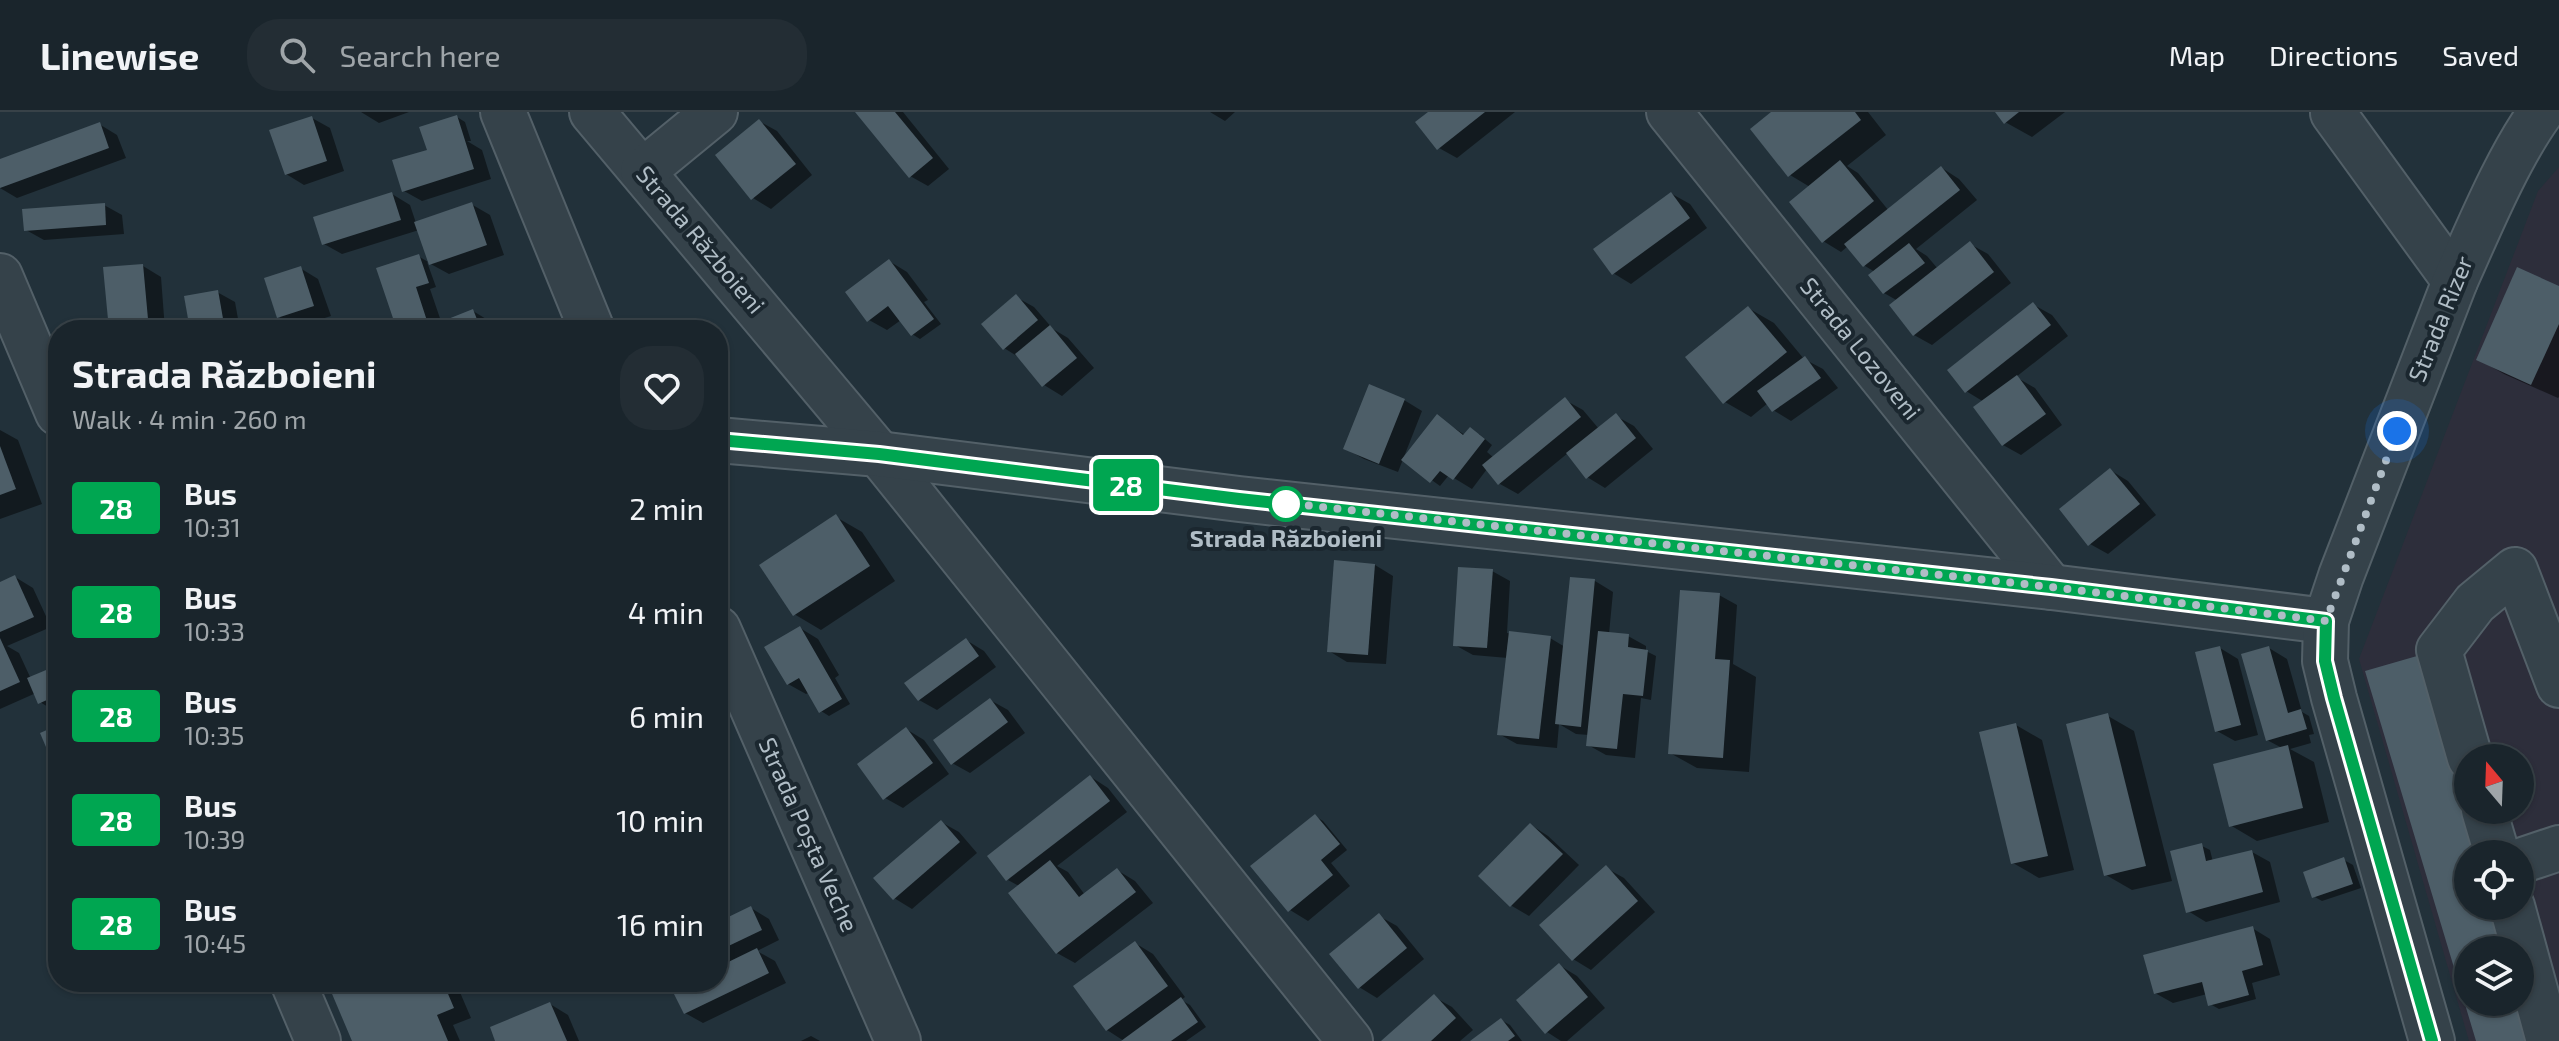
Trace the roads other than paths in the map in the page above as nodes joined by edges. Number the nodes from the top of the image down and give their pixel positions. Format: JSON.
{"nodes":[{"id":1,"x":503,"y":112,"type":"edge"},
{"id":2,"x":592,"y":112,"type":"edge"},
{"id":3,"x":715,"y":112,"type":"edge"},
{"id":4,"x":1669,"y":112,"type":"edge"},
{"id":5,"x":2541,"y":112,"type":"edge"},
{"id":6,"x":2333,"y":113,"type":"edge"},
{"id":7,"x":643,"y":171,"type":"junction"},
{"id":8,"x":0,"y":276,"type":"edge"},
{"id":9,"x":2455,"y":281,"type":"junction"},
{"id":10,"x":588,"y":320,"type":"edge"},
{"id":11,"x":33,"y":370,"type":"edge"},
{"id":12,"x":48,"y":396,"type":"edge"},
{"id":13,"x":728,"y":441,"type":"edge"},
{"id":14,"x":879,"y":454,"type":"junction"},
{"id":15,"x":2051,"y":587,"type":"junction"},
{"id":16,"x":2326,"y":621,"type":"junction"},
{"id":17,"x":728,"y":652,"type":"edge"},
{"id":18,"x":2559,"y":685,"type":"edge"},
{"id":19,"x":2466,"y":744,"type":"edge"},
{"id":20,"x":2559,"y":848,"type":"edge"},
{"id":21,"x":2534,"y":856,"type":"edge"},
{"id":22,"x":2518,"y":920,"type":"edge"},
{"id":23,"x":2547,"y":986,"type":"edge"},
{"id":24,"x":297,"y":992,"type":"edge"},
{"id":25,"x":318,"y":1041,"type":"edge"},
{"id":26,"x":898,"y":1041,"type":"edge"},
{"id":27,"x":1350,"y":1041,"type":"edge"},
{"id":28,"x":2432,"y":1041,"type":"edge"},
{"id":29,"x":2549,"y":1041,"type":"edge"}],
"edges":[{"from":1,"to":10,"type":"street"},
{"from":2,"to":7,"type":"street","name":"Strada Războieni"},
{"from":3,"to":7,"type":"street"},
{"from":4,"to":15,"type":"street","name":"Strada Lozoveni"},
{"from":5,"to":9,"type":"street","name":"Strada Rizer"},
{"from":6,"to":9,"type":"street"},
{"from":7,"to":14,"type":"street","name":"Strada Războieni"},
{"from":8,"to":11,"type":"street"},
{"from":9,"to":16,"type":"street","name":"Strada Rizer"},
{"from":11,"to":12,"type":"street"},
{"from":13,"to":14,"type":"street"},
{"from":14,"to":15,"type":"street"},
{"from":14,"to":27,"type":"street","name":"Strada Războieni"},
{"from":15,"to":16,"type":"street"},
{"from":16,"to":28,"type":"street","name":"Strada Rizer"},
{"from":17,"to":26,"type":"street","name":"Strada Poșta Veche"},
{"from":18,"to":19,"type":"street"},
{"from":20,"to":21,"type":"street"},
{"from":22,"to":23,"type":"street"},
{"from":23,"to":29,"type":"street"},
{"from":24,"to":25,"type":"street"}]}
